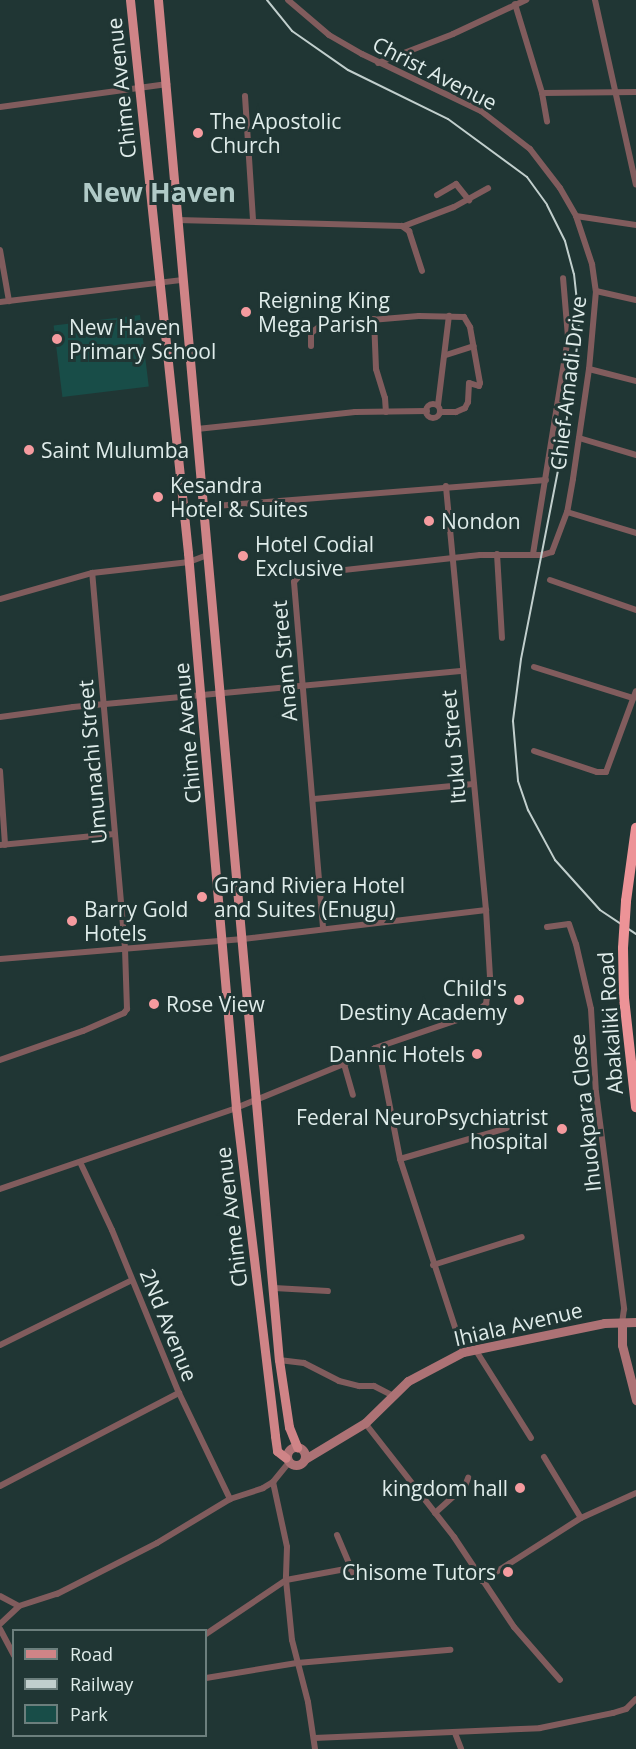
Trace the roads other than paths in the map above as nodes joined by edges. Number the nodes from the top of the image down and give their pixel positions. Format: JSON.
{"nodes":[{"id":1,"x":130,"y":0,"type":"edge"},
{"id":2,"x":158,"y":0,"type":"edge"},
{"id":3,"x":288,"y":0,"type":"edge"},
{"id":4,"x":526,"y":0,"type":"edge"},
{"id":5,"x":595,"y":0,"type":"edge"},
{"id":6,"x":515,"y":4,"type":"junction"},
{"id":7,"x":378,"y":63,"type":"junction"},
{"id":8,"x":167,"y":84,"type":"junction"},
{"id":9,"x":138,"y":87,"type":"junction"},
{"id":10,"x":616,"y":92,"type":"junction"},
{"id":11,"x":636,"y":92,"type":"edge"},
{"id":12,"x":542,"y":93,"type":"junction"},
{"id":13,"x":245,"y":96,"type":"dead end"},
{"id":14,"x":0,"y":107,"type":"edge"},
{"id":15,"x":547,"y":122,"type":"dead end"},
{"id":16,"x":636,"y":185,"type":"edge"},
{"id":17,"x":488,"y":188,"type":"dead end"},
{"id":18,"x":437,"y":195,"type":"dead end"},
{"id":19,"x":469,"y":200,"type":"junction"},
{"id":20,"x":576,"y":216,"type":"junction"},
{"id":21,"x":177,"y":220,"type":"junction"},
{"id":22,"x":253,"y":220,"type":"junction"},
{"id":23,"x":636,"y":225,"type":"edge"},
{"id":24,"x":404,"y":226,"type":"junction"},
{"id":25,"x":0,"y":250,"type":"edge"},
{"id":26,"x":422,"y":271,"type":"dead end"},
{"id":27,"x":563,"y":278,"type":"dead end"},
{"id":28,"x":183,"y":280,"type":"junction"},
{"id":29,"x":159,"y":283,"type":"junction"},
{"id":30,"x":596,"y":291,"type":"junction"},
{"id":31,"x":636,"y":300,"type":"edge"},
{"id":32,"x":9,"y":301,"type":"junction"},
{"id":33,"x":0,"y":302,"type":"edge"},
{"id":34,"x":449,"y":316,"type":"junction"},
{"id":35,"x":374,"y":319,"type":"junction"},
{"id":36,"x":311,"y":346,"type":"dead end"},
{"id":37,"x":474,"y":346,"type":"junction"},
{"id":38,"x":446,"y":355,"type":"junction"},
{"id":39,"x":589,"y":369,"type":"junction"},
{"id":40,"x":636,"y":381,"type":"edge"},
{"id":41,"x":438,"y":405,"type":"junction"},
{"id":42,"x":426,"y":411,"type":"junction"},
{"id":43,"x":386,"y":412,"type":"junction"},
{"id":44,"x":440,"y":412,"type":"junction"},
{"id":45,"x":197,"y":429,"type":"junction"},
{"id":46,"x":579,"y":438,"type":"junction"},
{"id":47,"x":636,"y":455,"type":"edge"},
{"id":48,"x":546,"y":480,"type":"junction"},
{"id":49,"x":446,"y":486,"type":"junction"},
{"id":50,"x":203,"y":507,"type":"junction"},
{"id":51,"x":567,"y":512,"type":"junction"},
{"id":52,"x":636,"y":533,"type":"edge"},
{"id":53,"x":552,"y":552,"type":"joint"},
{"id":54,"x":497,"y":554,"type":"junction"},
{"id":55,"x":533,"y":554,"type":"junction"},
{"id":56,"x":207,"y":555,"type":"junction"},
{"id":57,"x":454,"y":558,"type":"junction"},
{"id":58,"x":189,"y":561,"type":"junction"},
{"id":59,"x":92,"y":573,"type":"junction"},
{"id":60,"x":550,"y":580,"type":"dead end"},
{"id":61,"x":0,"y":599,"type":"edge"},
{"id":62,"x":636,"y":610,"type":"edge"},
{"id":63,"x":502,"y":638,"type":"dead end"},
{"id":64,"x":534,"y":667,"type":"dead end"},
{"id":65,"x":463,"y":671,"type":"junction"},
{"id":66,"x":303,"y":687,"type":"junction"},
{"id":67,"x":636,"y":691,"type":"edge"},
{"id":68,"x":221,"y":694,"type":"junction"},
{"id":69,"x":202,"y":696,"type":"junction"},
{"id":70,"x":633,"y":698,"type":"junction"},
{"id":71,"x":104,"y":705,"type":"junction"},
{"id":72,"x":0,"y":717,"type":"edge"},
{"id":73,"x":534,"y":752,"type":"dead end"},
{"id":74,"x":0,"y":771,"type":"edge"},
{"id":75,"x":473,"y":784,"type":"junction"},
{"id":76,"x":314,"y":799,"type":"junction"},
{"id":77,"x":636,"y":828,"type":"edge"},
{"id":78,"x":114,"y":834,"type":"junction"},
{"id":79,"x":3,"y":845,"type":"edge"},
{"id":80,"x":486,"y":910,"type":"junction"},
{"id":81,"x":547,"y":927,"type":"dead end"},
{"id":82,"x":323,"y":928,"type":"junction"},
{"id":83,"x":243,"y":939,"type":"junction"},
{"id":84,"x":223,"y":941,"type":"junction"},
{"id":85,"x":125,"y":948,"type":"junction"},
{"id":86,"x":0,"y":959,"type":"edge"},
{"id":87,"x":375,"y":1048,"type":"junction"},
{"id":88,"x":0,"y":1060,"type":"edge"},
{"id":89,"x":344,"y":1064,"type":"junction"},
{"id":90,"x":353,"y":1095,"type":"dead end"},
{"id":91,"x":255,"y":1101,"type":"junction"},
{"id":92,"x":636,"y":1107,"type":"edge"},
{"id":93,"x":236,"y":1108,"type":"junction"},
{"id":94,"x":507,"y":1128,"type":"dead end"},
{"id":95,"x":400,"y":1159,"type":"junction"},
{"id":96,"x":80,"y":1162,"type":"junction"},
{"id":97,"x":0,"y":1189,"type":"edge"},
{"id":98,"x":522,"y":1237,"type":"dead end"},
{"id":99,"x":433,"y":1265,"type":"junction"},
{"id":100,"x":132,"y":1280,"type":"junction"},
{"id":101,"x":274,"y":1288,"type":"junction"},
{"id":102,"x":328,"y":1291,"type":"dead end"},
{"id":103,"x":636,"y":1322,"type":"edge"},
{"id":104,"x":622,"y":1323,"type":"junction"},
{"id":105,"x":0,"y":1345,"type":"edge"},
{"id":106,"x":475,"y":1349,"type":"junction"},
{"id":107,"x":463,"y":1352,"type":"junction"},
{"id":108,"x":279,"y":1360,"type":"junction"},
{"id":109,"x":179,"y":1393,"type":"junction"},
{"id":110,"x":392,"y":1395,"type":"junction"},
{"id":111,"x":636,"y":1400,"type":"edge"},
{"id":112,"x":365,"y":1423,"type":"junction"},
{"id":113,"x":531,"y":1438,"type":"dead end"},
{"id":114,"x":331,"y":1445,"type":"junction"},
{"id":115,"x":299,"y":1448,"type":"junction"},
{"id":116,"x":544,"y":1457,"type":"dead end"},
{"id":117,"x":304,"y":1459,"type":"junction"},
{"id":118,"x":287,"y":1460,"type":"junction"},
{"id":119,"x":468,"y":1478,"type":"dead end"},
{"id":120,"x":273,"y":1482,"type":"junction"},
{"id":121,"x":0,"y":1486,"type":"edge"},
{"id":122,"x":636,"y":1493,"type":"edge"},
{"id":123,"x":230,"y":1499,"type":"junction"},
{"id":124,"x":435,"y":1513,"type":"junction"},
{"id":125,"x":581,"y":1518,"type":"junction"},
{"id":126,"x":337,"y":1534,"type":"dead end"},
{"id":127,"x":351,"y":1568,"type":"junction"},
{"id":128,"x":354,"y":1575,"type":"dead end"},
{"id":129,"x":286,"y":1580,"type":"junction"},
{"id":130,"x":482,"y":1581,"type":"junction"},
{"id":131,"x":0,"y":1596,"type":"edge"},
{"id":132,"x":19,"y":1606,"type":"junction"},
{"id":133,"x":0,"y":1624,"type":"edge"},
{"id":134,"x":0,"y":1629,"type":"edge"},
{"id":135,"x":207,"y":1634,"type":"edge"},
{"id":136,"x":450,"y":1650,"type":"dead end"},
{"id":137,"x":12,"y":1651,"type":"edge"},
{"id":138,"x":297,"y":1663,"type":"junction"},
{"id":139,"x":207,"y":1678,"type":"edge"},
{"id":140,"x":560,"y":1680,"type":"dead end"},
{"id":141,"x":636,"y":1699,"type":"edge"},
{"id":142,"x":455,"y":1733,"type":"junction"},
{"id":143,"x":314,"y":1738,"type":"junction"},
{"id":144,"x":315,"y":1749,"type":"edge"},
{"id":145,"x":461,"y":1749,"type":"edge"}],
"edges":[{"from":1,"to":9,"type":"main road","name":"Chime Avenue"},
{"from":2,"to":8,"type":"main road","name":"Chime Avenue"},
{"from":3,"to":7,"type":"street","name":"Christ Avenue"},
{"from":4,"to":6,"type":"street"},
{"from":5,"to":10,"type":"street"},
{"from":6,"to":7,"type":"street"},
{"from":6,"to":12,"type":"street"},
{"from":7,"to":20,"type":"street","name":"Christ Avenue"},
{"from":8,"to":9,"type":"street"},
{"from":8,"to":21,"type":"main road","name":"Chime Avenue"},
{"from":9,"to":14,"type":"street"},
{"from":9,"to":29,"type":"main road","name":"Chime Avenue"},
{"from":10,"to":11,"type":"street"},
{"from":10,"to":12,"type":"street"},
{"from":10,"to":16,"type":"street"},
{"from":12,"to":15,"type":"street"},
{"from":13,"to":22,"type":"street"},
{"from":17,"to":19,"type":"street"},
{"from":18,"to":19,"type":"street"},
{"from":19,"to":24,"type":"street"},
{"from":20,"to":23,"type":"street"},
{"from":20,"to":30,"type":"street","name":"Chief Amadi Drive"},
{"from":21,"to":22,"type":"street"},
{"from":21,"to":28,"type":"main road","name":"Chime Avenue"},
{"from":22,"to":24,"type":"street"},
{"from":24,"to":26,"type":"street"},
{"from":25,"to":32,"type":"street"},
{"from":27,"to":48,"type":"street"},
{"from":28,"to":29,"type":"street"},
{"from":28,"to":45,"type":"main road","name":"Chime Avenue"},
{"from":29,"to":32,"type":"street"},
{"from":29,"to":58,"type":"main road","name":"Chime Avenue"},
{"from":30,"to":31,"type":"street"},
{"from":30,"to":39,"type":"street","name":"Chief Amadi Drive"},
{"from":32,"to":33,"type":"street"},
{"from":34,"to":35,"type":"street"},
{"from":34,"to":37,"type":"street"},
{"from":34,"to":38,"type":"street"},
{"from":35,"to":36,"type":"street"},
{"from":35,"to":43,"type":"street"},
{"from":37,"to":38,"type":"street"},
{"from":37,"to":44,"type":"street"},
{"from":38,"to":41,"type":"street"},
{"from":39,"to":40,"type":"street"},
{"from":39,"to":46,"type":"street","name":"Chief Amadi Drive"},
{"from":41,"to":42,"type":"street"},
{"from":41,"to":44,"type":"street"},
{"from":42,"to":43,"type":"street"},
{"from":42,"to":44,"type":"street"},
{"from":43,"to":45,"type":"street"},
{"from":45,"to":50,"type":"main road","name":"Chime Avenue"},
{"from":46,"to":47,"type":"street"},
{"from":46,"to":51,"type":"street","name":"Chief Amadi Drive"},
{"from":48,"to":49,"type":"street"},
{"from":48,"to":55,"type":"street"},
{"from":49,"to":50,"type":"street"},
{"from":49,"to":57,"type":"street","name":"Ituku Street"},
{"from":50,"to":56,"type":"main road","name":"Chime Avenue"},
{"from":51,"to":52,"type":"street"},
{"from":51,"to":53,"type":"street","name":"Chief Amadi Drive"},
{"from":53,"to":55,"type":"street","name":"Anam Street"},
{"from":54,"to":55,"type":"street","name":"Anam Street"},
{"from":54,"to":57,"type":"street","name":"Anam Street"},
{"from":54,"to":63,"type":"street"},
{"from":56,"to":58,"type":"street"},
{"from":56,"to":68,"type":"main road","name":"Chime Avenue"},
{"from":57,"to":65,"type":"street","name":"Ituku Street"},
{"from":57,"to":66,"type":"street","name":"Anam Street"},
{"from":58,"to":59,"type":"street"},
{"from":58,"to":69,"type":"main road","name":"Chime Avenue"},
{"from":59,"to":61,"type":"street"},
{"from":59,"to":71,"type":"street","name":"Umunachi Street"},
{"from":60,"to":62,"type":"street"},
{"from":64,"to":70,"type":"street"},
{"from":65,"to":66,"type":"street"},
{"from":65,"to":75,"type":"street","name":"Ituku Street"},
{"from":66,"to":68,"type":"street"},
{"from":66,"to":76,"type":"street","name":"Anam Street"},
{"from":67,"to":70,"type":"street"},
{"from":68,"to":69,"type":"street"},
{"from":68,"to":83,"type":"main road","name":"Chime Avenue"},
{"from":69,"to":71,"type":"street"},
{"from":69,"to":84,"type":"main road","name":"Chime Avenue"},
{"from":70,"to":73,"type":"street"},
{"from":71,"to":72,"type":"street"},
{"from":71,"to":78,"type":"street","name":"Umunachi Street"},
{"from":74,"to":79,"type":"street"},
{"from":75,"to":76,"type":"street"},
{"from":75,"to":80,"type":"street","name":"Ituku Street"},
{"from":76,"to":82,"type":"street","name":"Anam Street"},
{"from":77,"to":92,"type":"highway","name":"Abakaliki Road","bridge":true},
{"from":78,"to":79,"type":"street"},
{"from":78,"to":85,"type":"street","name":"Umunachi Street"},
{"from":80,"to":82,"type":"street"},
{"from":80,"to":87,"type":"street","name":"Ituku Street"},
{"from":81,"to":104,"type":"street","name":"Ihuokpara Close"},
{"from":82,"to":83,"type":"street"},
{"from":83,"to":84,"type":"street"},
{"from":83,"to":91,"type":"main road","name":"Chime Avenue"},
{"from":84,"to":85,"type":"street"},
{"from":84,"to":93,"type":"main road","name":"Chime Avenue"},
{"from":85,"to":86,"type":"street"},
{"from":85,"to":88,"type":"street","name":"Umunachi Street"},
{"from":87,"to":89,"type":"street"},
{"from":87,"to":95,"type":"street"},
{"from":89,"to":90,"type":"street"},
{"from":89,"to":91,"type":"street"},
{"from":91,"to":93,"type":"street"},
{"from":91,"to":101,"type":"main road","name":"Chime Avenue"},
{"from":93,"to":96,"type":"street"},
{"from":93,"to":118,"type":"main road","name":"Chime Avenue"},
{"from":94,"to":95,"type":"street"},
{"from":95,"to":99,"type":"street"},
{"from":96,"to":97,"type":"street"},
{"from":96,"to":100,"type":"street","name":"2Nd Avenue"},
{"from":98,"to":99,"type":"street"},
{"from":99,"to":107,"type":"street"},
{"from":100,"to":105,"type":"street"},
{"from":100,"to":109,"type":"street","name":"2Nd Avenue"},
{"from":101,"to":102,"type":"street"},
{"from":101,"to":108,"type":"main road","name":"Chime Avenue"},
{"from":103,"to":104,"type":"main road","name":"Ihiala Avenue"},
{"from":104,"to":106,"type":"main road","name":"Ihiala Avenue"},
{"from":104,"to":111,"type":"main road"},
{"from":106,"to":107,"type":"main road","name":"Ihiala Avenue"},
{"from":106,"to":113,"type":"street"},
{"from":107,"to":110,"type":"main road","name":"Ihiala Avenue"},
{"from":108,"to":110,"type":"street"},
{"from":108,"to":115,"type":"main road","name":"Chime Avenue"},
{"from":109,"to":121,"type":"street"},
{"from":109,"to":123,"type":"street","name":"2Nd Avenue"},
{"from":110,"to":112,"type":"main road","name":"Ihiala Avenue"},
{"from":112,"to":114,"type":"main road","name":"Ihiala Avenue"},
{"from":112,"to":124,"type":"street"},
{"from":114,"to":115,"type":"main road"},
{"from":114,"to":117,"type":"main road","name":"Ihiala Avenue"},
{"from":115,"to":117,"type":"main road"},
{"from":115,"to":118,"type":"main road"},
{"from":116,"to":125,"type":"street"},
{"from":117,"to":118,"type":"main road"},
{"from":118,"to":120,"type":"street"},
{"from":119,"to":124,"type":"street"},
{"from":120,"to":123,"type":"street"},
{"from":120,"to":129,"type":"street"},
{"from":122,"to":125,"type":"street"},
{"from":123,"to":132,"type":"street"},
{"from":124,"to":130,"type":"street"},
{"from":125,"to":130,"type":"street"},
{"from":126,"to":127,"type":"street"},
{"from":127,"to":128,"type":"street"},
{"from":127,"to":129,"type":"street"},
{"from":129,"to":135,"type":"street"},
{"from":129,"to":138,"type":"street"},
{"from":130,"to":140,"type":"street"},
{"from":131,"to":132,"type":"street"},
{"from":132,"to":133,"type":"street"},
{"from":134,"to":137,"type":"street"},
{"from":136,"to":138,"type":"street"},
{"from":138,"to":139,"type":"street"},
{"from":138,"to":143,"type":"street"},
{"from":141,"to":142,"type":"street"},
{"from":142,"to":143,"type":"street"},
{"from":142,"to":145,"type":"street"},
{"from":143,"to":144,"type":"street"}]}
